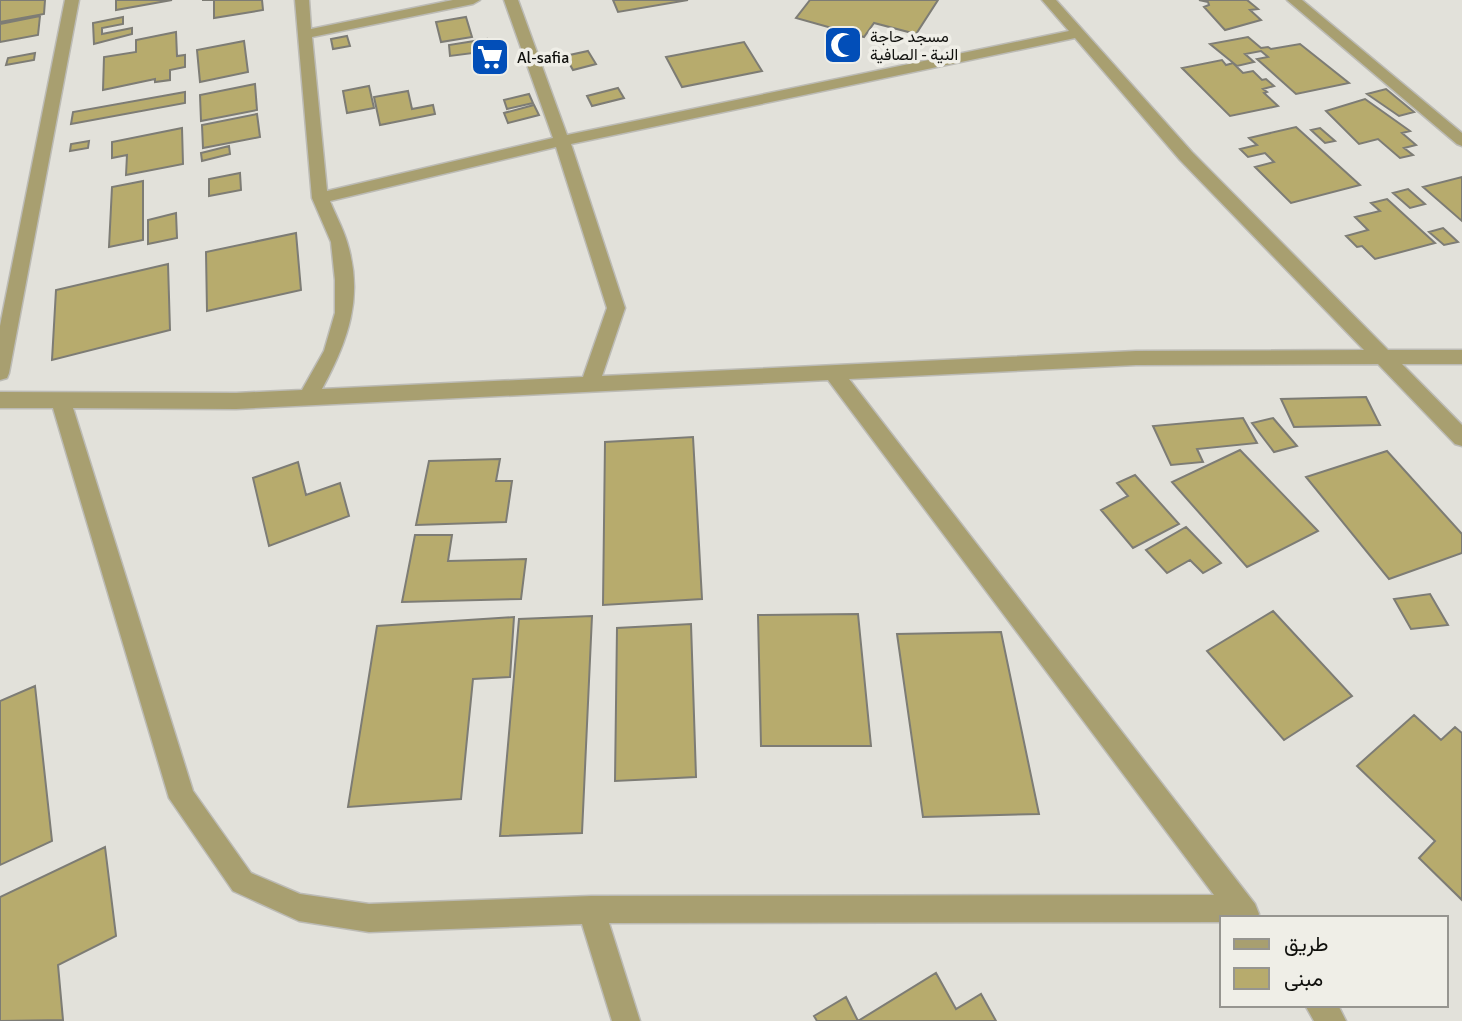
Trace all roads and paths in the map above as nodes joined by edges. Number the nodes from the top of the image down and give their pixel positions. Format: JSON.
{"nodes":[{"id":1,"x":72,"y":0,"type":"edge"},
{"id":2,"x":302,"y":0,"type":"edge"},
{"id":3,"x":473,"y":0,"type":"edge"},
{"id":4,"x":511,"y":0,"type":"edge"},
{"id":5,"x":1049,"y":0,"type":"edge"},
{"id":6,"x":1294,"y":0,"type":"edge"},
{"id":7,"x":1079,"y":33,"type":"junction"},
{"id":8,"x":305,"y":34,"type":"junction"},
{"id":9,"x":562,"y":141,"type":"junction"},
{"id":10,"x":1462,"y":141,"type":"edge"},
{"id":11,"x":320,"y":198,"type":"junction"},
{"id":12,"x":1462,"y":357,"type":"edge"},
{"id":13,"x":1385,"y":358,"type":"junction"},
{"id":14,"x":833,"y":372,"type":"junction"},
{"id":15,"x":0,"y":373,"type":"edge"},
{"id":16,"x":590,"y":383,"type":"junction"},
{"id":17,"x":307,"y":398,"type":"junction"},
{"id":18,"x":0,"y":400,"type":"edge"},
{"id":19,"x":61,"y":401,"type":"junction"},
{"id":20,"x":1462,"y":438,"type":"edge"},
{"id":21,"x":591,"y":911,"type":"junction"},
{"id":22,"x":1244,"y":913,"type":"edge"},
{"id":23,"x":1321,"y":1007,"type":"edge"},
{"id":24,"x":626,"y":1021,"type":"edge"},
{"id":25,"x":1332,"y":1021,"type":"edge"}],
"edges":[{"from":1,"to":15,"type":"street"},
{"from":2,"to":8,"type":"street"},
{"from":3,"to":8,"type":"street"},
{"from":4,"to":9,"type":"street"},
{"from":5,"to":7,"type":"street"},
{"from":6,"to":10,"type":"street"},
{"from":7,"to":9,"type":"street"},
{"from":7,"to":13,"type":"street"},
{"from":8,"to":11,"type":"street"},
{"from":9,"to":11,"type":"street"},
{"from":9,"to":16,"type":"street"},
{"from":11,"to":17,"type":"street"},
{"from":12,"to":13,"type":"street"},
{"from":13,"to":14,"type":"street"},
{"from":13,"to":20,"type":"street"},
{"from":14,"to":16,"type":"street"},
{"from":14,"to":22,"type":"street"},
{"from":16,"to":17,"type":"street"},
{"from":17,"to":19,"type":"street"},
{"from":18,"to":19,"type":"street"},
{"from":19,"to":21,"type":"street"},
{"from":21,"to":22,"type":"street"},
{"from":21,"to":24,"type":"street"},
{"from":23,"to":25,"type":"street"}]}
